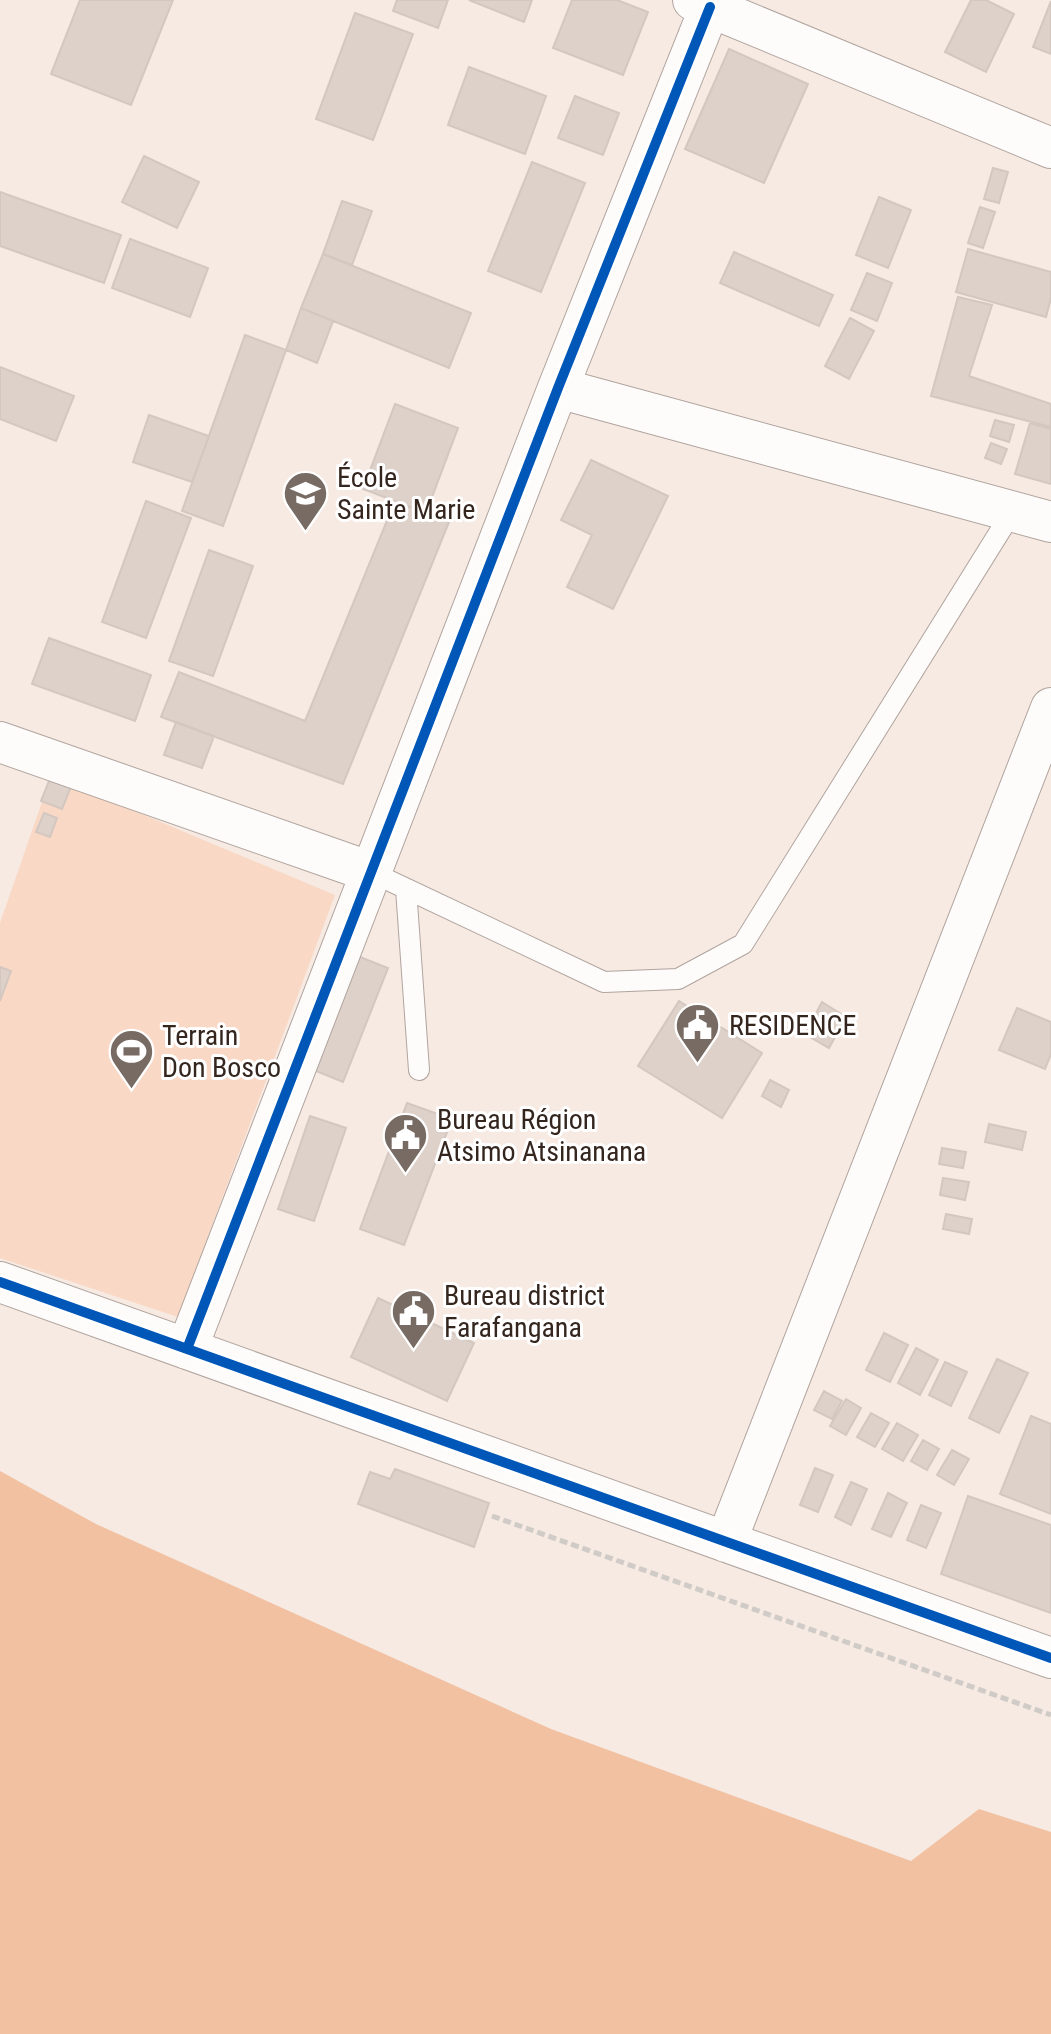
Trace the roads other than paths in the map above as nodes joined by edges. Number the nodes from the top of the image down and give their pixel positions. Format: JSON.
{"nodes":[{"id":1,"x":701,"y":4,"type":"edge"},
{"id":2,"x":1051,"y":148,"type":"edge"},
{"id":3,"x":558,"y":388,"type":"junction"},
{"id":4,"x":1012,"y":512,"type":"junction"},
{"id":5,"x":1051,"y":522,"type":"edge"},
{"id":6,"x":1051,"y":708,"type":"edge"},
{"id":7,"x":0,"y":742,"type":"edge"},
{"id":8,"x":371,"y":872,"type":"junction"},
{"id":9,"x":406,"y":889,"type":"junction"},
{"id":10,"x":419,"y":1070,"type":"dead end"},
{"id":11,"x":0,"y":1282,"type":"edge"},
{"id":12,"x":187,"y":1349,"type":"junction"},
{"id":13,"x":726,"y":1542,"type":"junction"},
{"id":14,"x":1051,"y":1658,"type":"edge"}],
"edges":[{"from":1,"to":2,"type":"street"},
{"from":1,"to":3,"type":"street"},
{"from":3,"to":4,"type":"street"},
{"from":3,"to":8,"type":"street"},
{"from":4,"to":5,"type":"street"},
{"from":4,"to":9,"type":"lane"},
{"from":6,"to":13,"type":"street"},
{"from":7,"to":8,"type":"street"},
{"from":8,"to":9,"type":"lane"},
{"from":8,"to":12,"type":"street"},
{"from":9,"to":10,"type":"lane"},
{"from":11,"to":12,"type":"street"},
{"from":12,"to":13,"type":"street"},
{"from":13,"to":14,"type":"street"}]}
